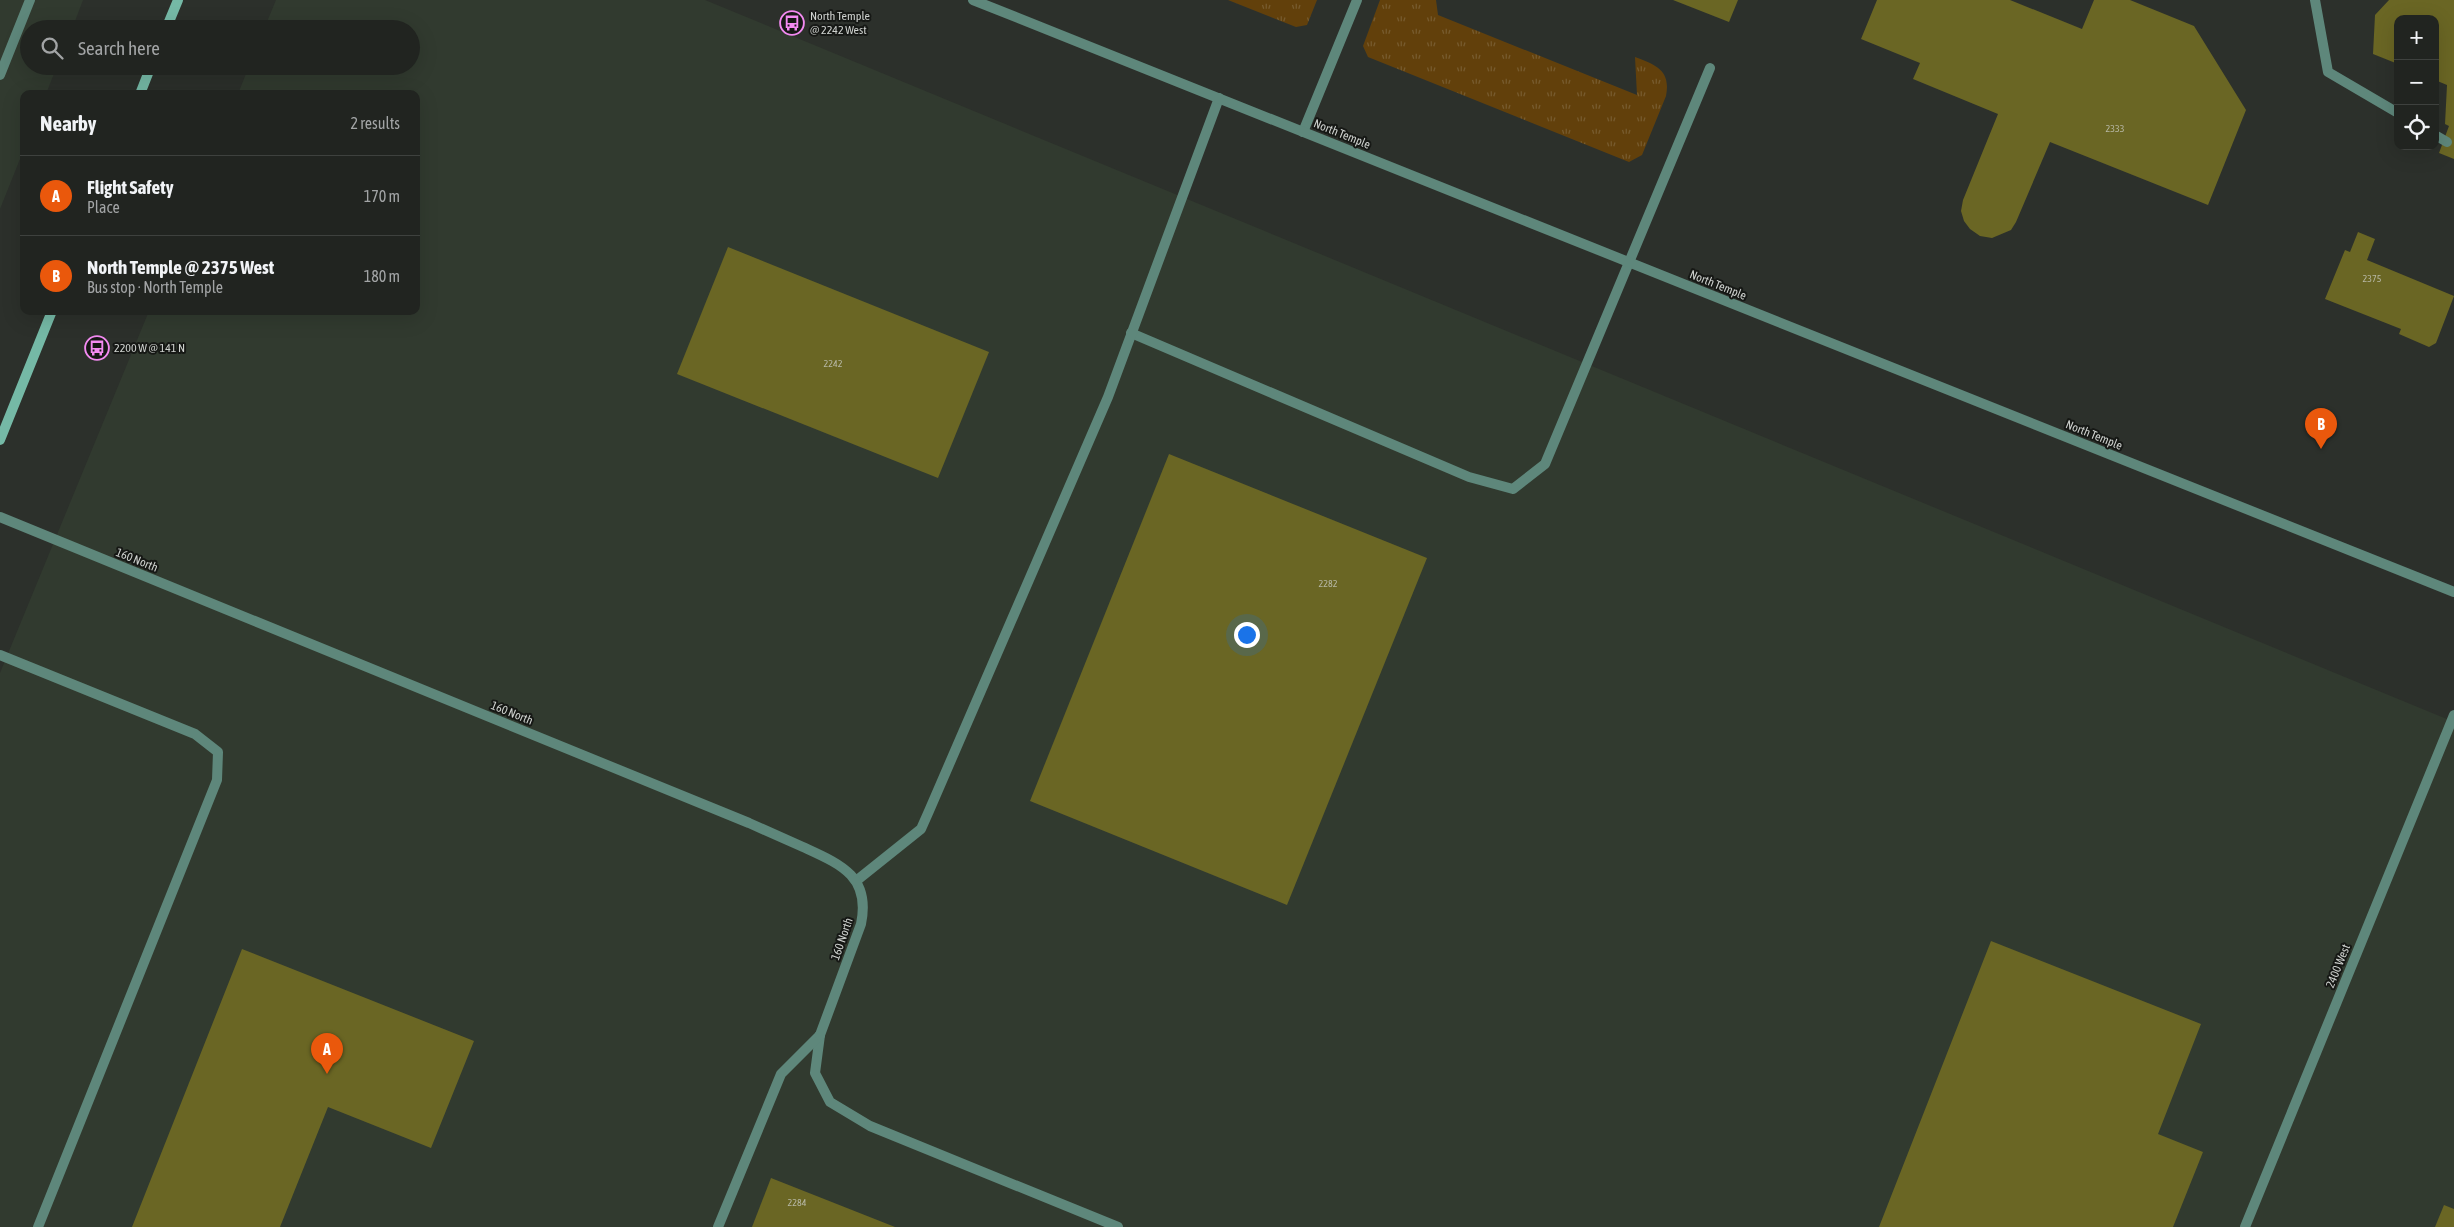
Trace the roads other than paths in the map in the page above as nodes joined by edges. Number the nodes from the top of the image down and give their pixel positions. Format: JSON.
{"nodes":[{"id":1,"x":30,"y":0,"type":"edge"},
{"id":2,"x":178,"y":0,"type":"edge"},
{"id":3,"x":972,"y":0,"type":"edge"},
{"id":4,"x":1357,"y":0,"type":"edge"},
{"id":5,"x":2314,"y":0,"type":"edge"},
{"id":6,"x":22,"y":20,"type":"edge"},
{"id":7,"x":170,"y":20,"type":"edge"},
{"id":8,"x":20,"y":25,"type":"edge"},
{"id":9,"x":1710,"y":68,"type":"dead end"},
{"id":10,"x":0,"y":75,"type":"edge"},
{"id":11,"x":147,"y":75,"type":"edge"},
{"id":12,"x":142,"y":90,"type":"edge"},
{"id":13,"x":1219,"y":98,"type":"junction"},
{"id":14,"x":2394,"y":111,"type":"edge"},
{"id":15,"x":1302,"y":132,"type":"junction"},
{"id":16,"x":2439,"y":137,"type":"edge"},
{"id":17,"x":2447,"y":142,"type":"dead end"},
{"id":18,"x":1629,"y":263,"type":"junction"},
{"id":19,"x":50,"y":315,"type":"edge"},
{"id":20,"x":1131,"y":333,"type":"junction"},
{"id":21,"x":0,"y":440,"type":"edge"},
{"id":22,"x":0,"y":517,"type":"edge"},
{"id":23,"x":2454,"y":592,"type":"edge"},
{"id":24,"x":0,"y":655,"type":"edge"},
{"id":25,"x":2454,"y":714,"type":"edge"},
{"id":26,"x":856,"y":880,"type":"junction"},
{"id":27,"x":820,"y":1036,"type":"junction"},
{"id":28,"x":38,"y":1227,"type":"edge"},
{"id":29,"x":718,"y":1227,"type":"edge"},
{"id":30,"x":1118,"y":1227,"type":"edge"},
{"id":31,"x":2245,"y":1227,"type":"edge"}],
"edges":[{"from":1,"to":6,"type":"street"},
{"from":2,"to":7,"type":"street"},
{"from":3,"to":13,"type":"street","name":"North Temple"},
{"from":4,"to":15,"type":"street"},
{"from":5,"to":14,"type":"street"},
{"from":8,"to":10,"type":"street"},
{"from":9,"to":18,"type":"street"},
{"from":11,"to":12,"type":"street"},
{"from":13,"to":15,"type":"street","name":"North Temple"},
{"from":13,"to":20,"type":"street"},
{"from":15,"to":18,"type":"street","name":"North Temple"},
{"from":16,"to":17,"type":"street"},
{"from":18,"to":20,"type":"street"},
{"from":18,"to":23,"type":"street","name":"North Temple"},
{"from":19,"to":21,"type":"street"},
{"from":20,"to":26,"type":"street"},
{"from":22,"to":26,"type":"street","name":"160 North"},
{"from":24,"to":28,"type":"street"},
{"from":25,"to":31,"type":"street","name":"2400 West"},
{"from":26,"to":27,"type":"street","name":"160 North"},
{"from":27,"to":29,"type":"street"},
{"from":27,"to":30,"type":"street"}]}
